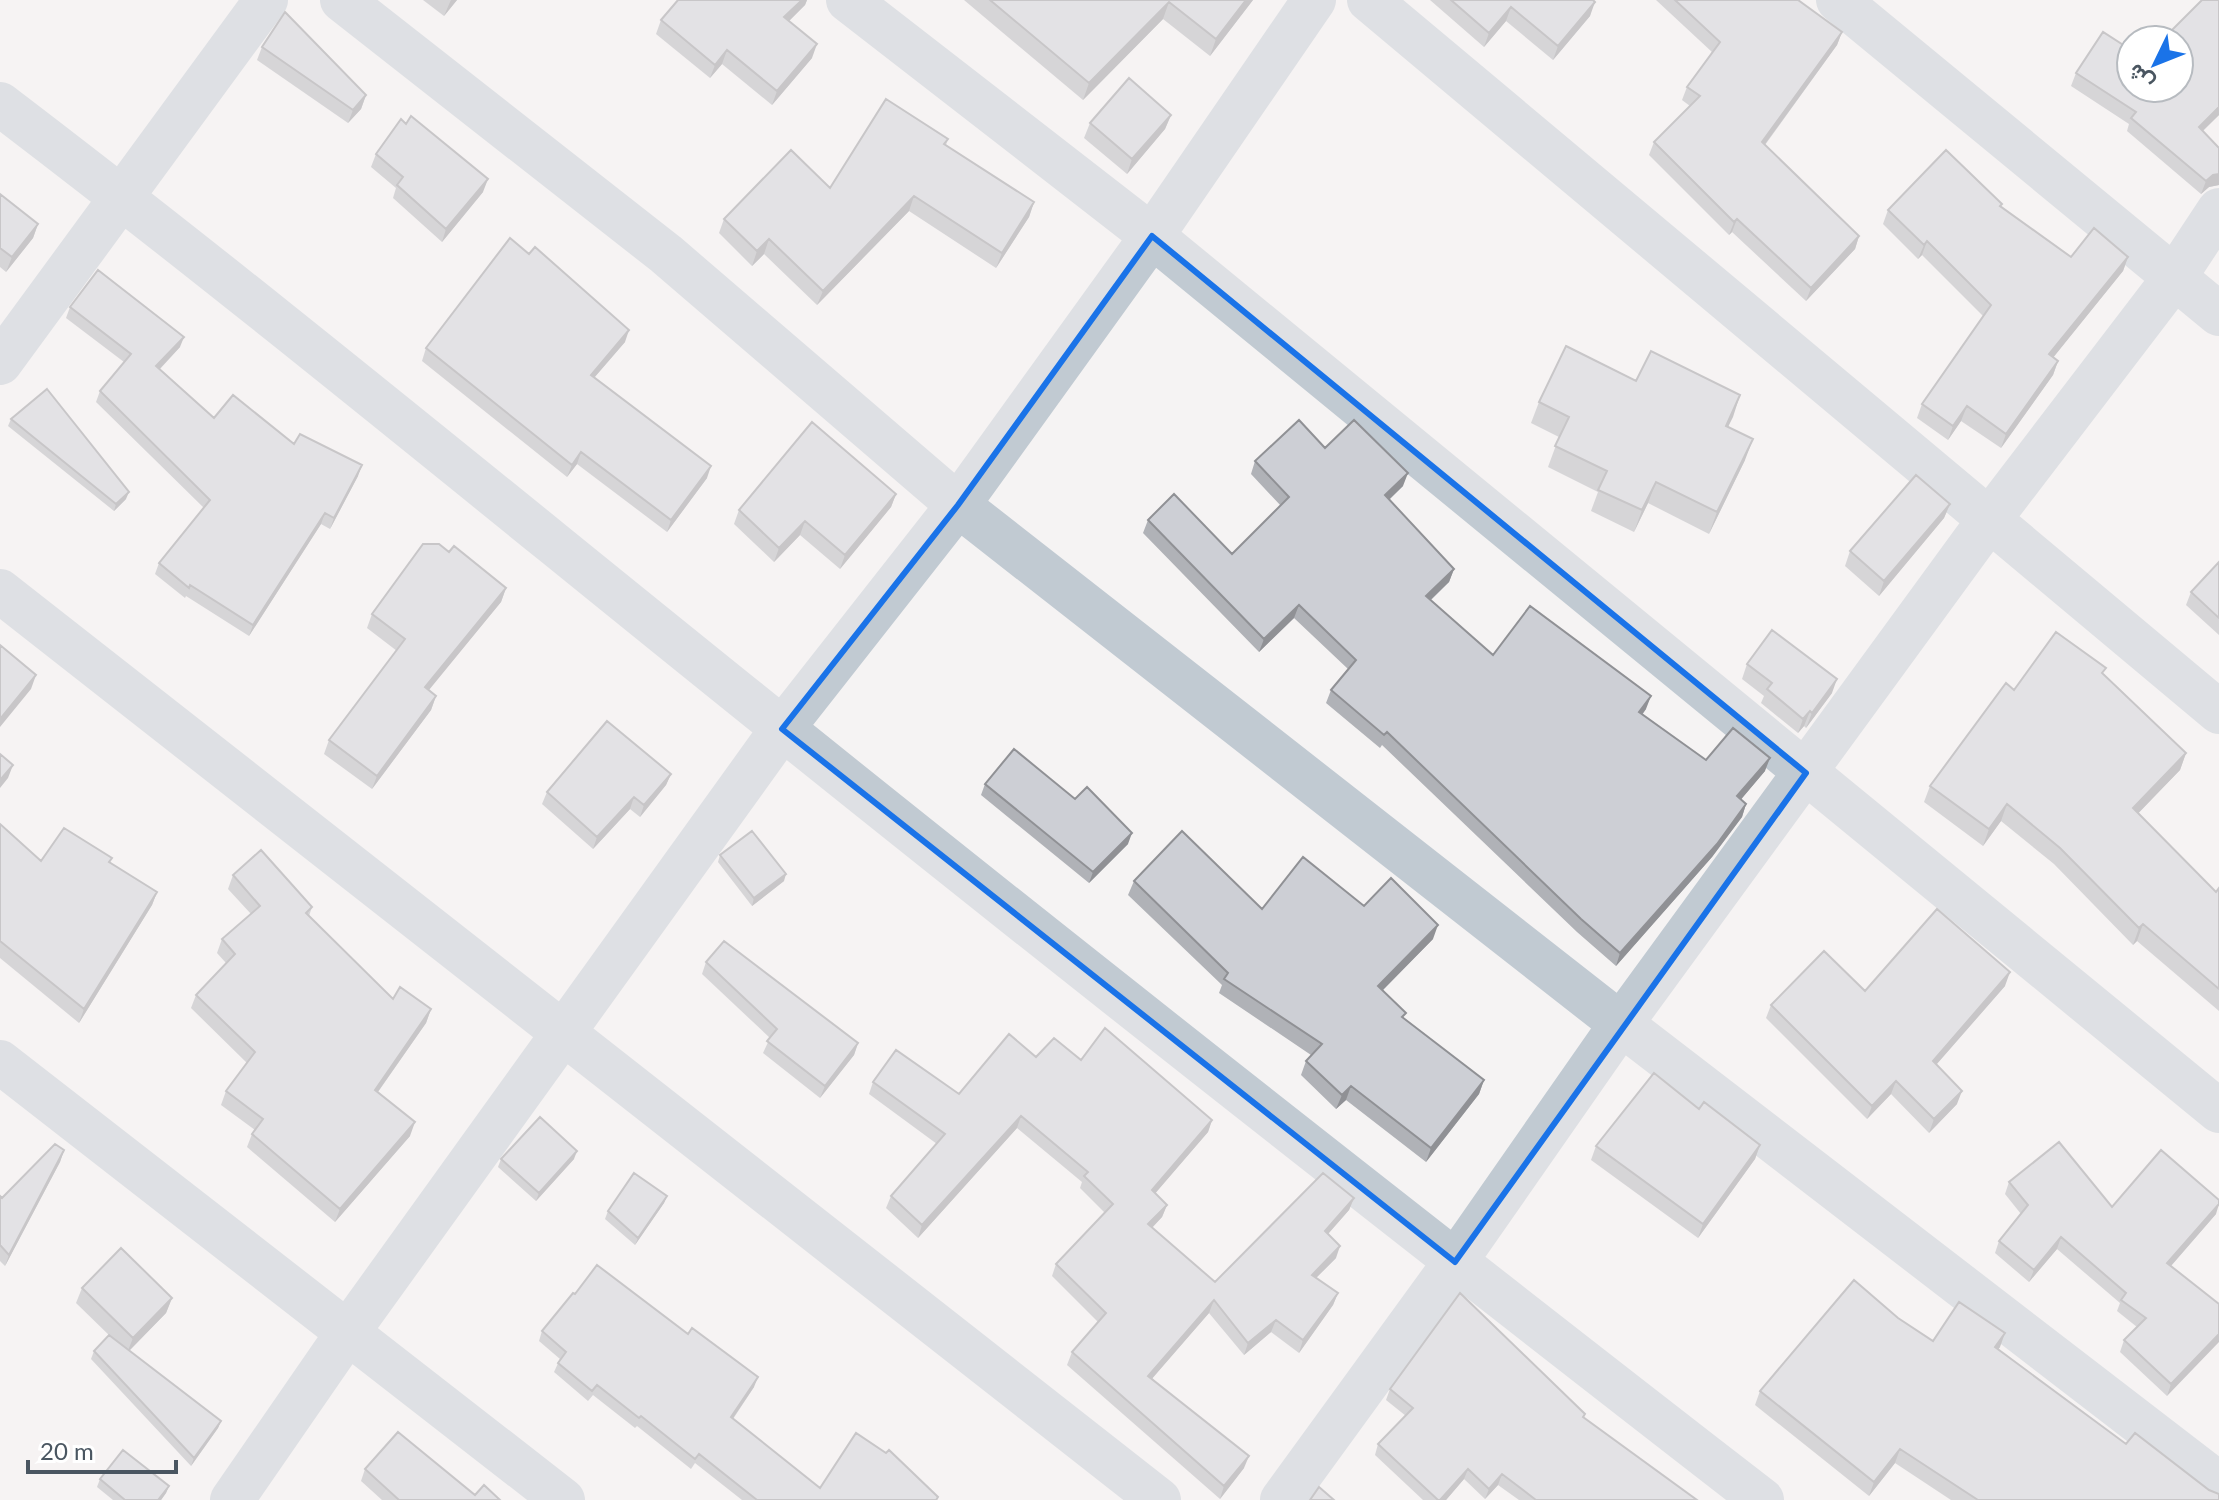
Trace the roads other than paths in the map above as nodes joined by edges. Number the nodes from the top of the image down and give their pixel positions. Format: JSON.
{"nodes":[{"id":1,"x":266,"y":0,"type":"edge"},
{"id":2,"x":342,"y":0,"type":"edge"},
{"id":3,"x":848,"y":0,"type":"edge"},
{"id":4,"x":1314,"y":0,"type":"edge"},
{"id":5,"x":1369,"y":0,"type":"edge"},
{"id":6,"x":1838,"y":0,"type":"edge"},
{"id":7,"x":0,"y":104,"type":"edge"},
{"id":8,"x":123,"y":198,"type":"junction"},
{"id":9,"x":2219,"y":210,"type":"edge"},
{"id":10,"x":1152,"y":236,"type":"junction"},
{"id":11,"x":2174,"y":278,"type":"junction"},
{"id":12,"x":2219,"y":314,"type":"edge"},
{"id":13,"x":0,"y":363,"type":"edge"},
{"id":14,"x":958,"y":505,"type":"junction"},
{"id":15,"x":1989,"y":520,"type":"junction"},
{"id":16,"x":0,"y":591,"type":"edge"},
{"id":17,"x":2219,"y":712,"type":"edge"},
{"id":18,"x":782,"y":729,"type":"junction"},
{"id":19,"x":1806,"y":773,"type":"junction"},
{"id":20,"x":1621,"y":1024,"type":"junction"},
{"id":21,"x":562,"y":1032,"type":"junction"},
{"id":22,"x":0,"y":1062,"type":"edge"},
{"id":23,"x":2219,"y":1111,"type":"edge"},
{"id":24,"x":1455,"y":1262,"type":"junction"},
{"id":25,"x":348,"y":1332,"type":"junction"},
{"id":26,"x":2219,"y":1484,"type":"edge"},
{"id":27,"x":232,"y":1500,"type":"edge"},
{"id":28,"x":563,"y":1500,"type":"edge"},
{"id":29,"x":1159,"y":1500,"type":"edge"},
{"id":30,"x":1282,"y":1500,"type":"edge"},
{"id":31,"x":1762,"y":1500,"type":"edge"}],
"edges":[{"from":1,"to":8,"type":"street"},
{"from":2,"to":14,"type":"street"},
{"from":3,"to":10,"type":"street"},
{"from":4,"to":10,"type":"street"},
{"from":5,"to":15,"type":"street"},
{"from":6,"to":11,"type":"street"},
{"from":7,"to":8,"type":"street"},
{"from":8,"to":13,"type":"street"},
{"from":8,"to":18,"type":"street"},
{"from":9,"to":11,"type":"street"},
{"from":10,"to":14,"type":"street"},
{"from":10,"to":19,"type":"street"},
{"from":11,"to":12,"type":"street"},
{"from":11,"to":15,"type":"street"},
{"from":14,"to":18,"type":"street"},
{"from":14,"to":20,"type":"street"},
{"from":15,"to":17,"type":"street"},
{"from":15,"to":19,"type":"street"},
{"from":16,"to":21,"type":"street"},
{"from":18,"to":21,"type":"street"},
{"from":18,"to":24,"type":"street"},
{"from":19,"to":20,"type":"street"},
{"from":19,"to":23,"type":"street"},
{"from":20,"to":24,"type":"street"},
{"from":20,"to":26,"type":"street"},
{"from":21,"to":25,"type":"street"},
{"from":21,"to":29,"type":"street"},
{"from":22,"to":25,"type":"street"},
{"from":24,"to":30,"type":"street"},
{"from":24,"to":31,"type":"street"},
{"from":25,"to":27,"type":"street"},
{"from":25,"to":28,"type":"street"}]}
